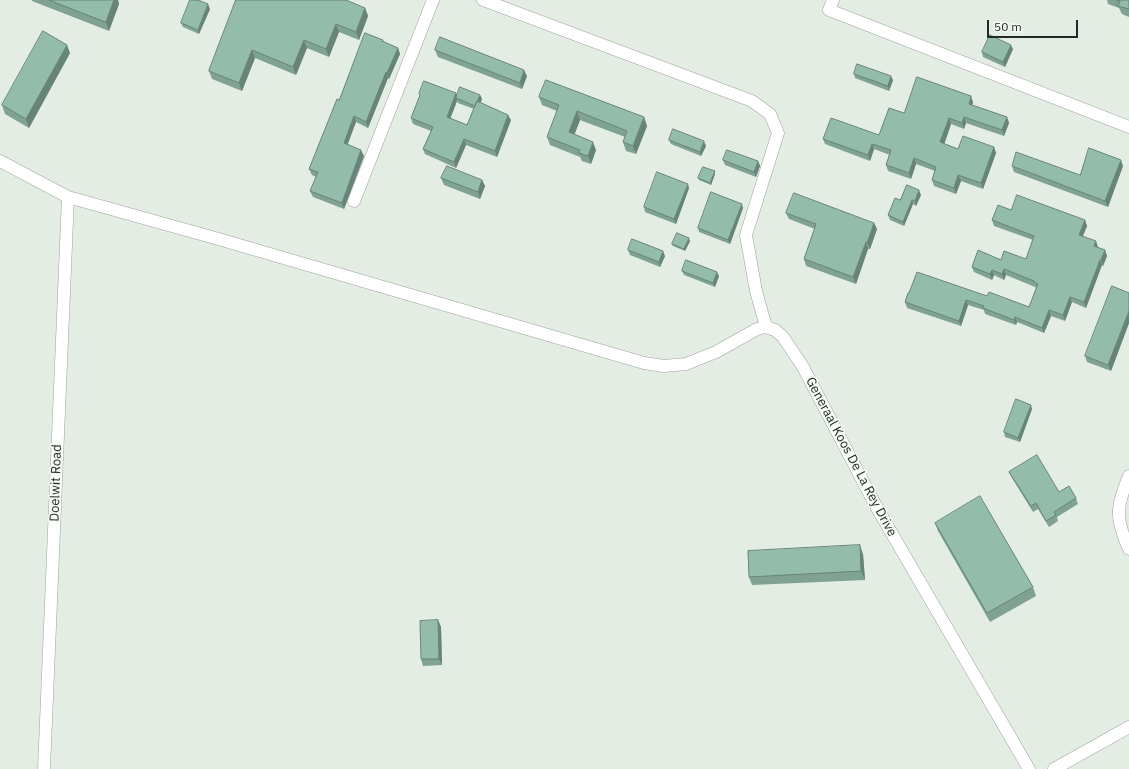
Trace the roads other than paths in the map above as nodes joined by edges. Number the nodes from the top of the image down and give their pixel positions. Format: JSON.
{"nodes":[{"id":1,"x":433,"y":0,"type":"edge"},
{"id":2,"x":483,"y":0,"type":"edge"},
{"id":3,"x":833,"y":0,"type":"edge"},
{"id":4,"x":1129,"y":127,"type":"edge"},
{"id":5,"x":0,"y":161,"type":"edge"},
{"id":6,"x":68,"y":196,"type":"junction"},
{"id":7,"x":354,"y":201,"type":"dead end"},
{"id":8,"x":766,"y":327,"type":"junction"},
{"id":9,"x":1129,"y":476,"type":"edge"},
{"id":10,"x":1129,"y":548,"type":"edge"},
{"id":11,"x":1129,"y":727,"type":"edge"},
{"id":12,"x":44,"y":769,"type":"edge"},
{"id":13,"x":1029,"y":769,"type":"edge"},
{"id":14,"x":1054,"y":769,"type":"edge"}],
"edges":[{"from":1,"to":7,"type":"street"},
{"from":2,"to":8,"type":"street"},
{"from":3,"to":4,"type":"street"},
{"from":5,"to":6,"type":"street"},
{"from":6,"to":8,"type":"street"},
{"from":6,"to":12,"type":"street","name":"Doelwit Road"},
{"from":8,"to":13,"type":"street","name":"Generaal Koos De La Rey Drive"},
{"from":9,"to":10,"type":"street"},
{"from":11,"to":14,"type":"street"}]}
